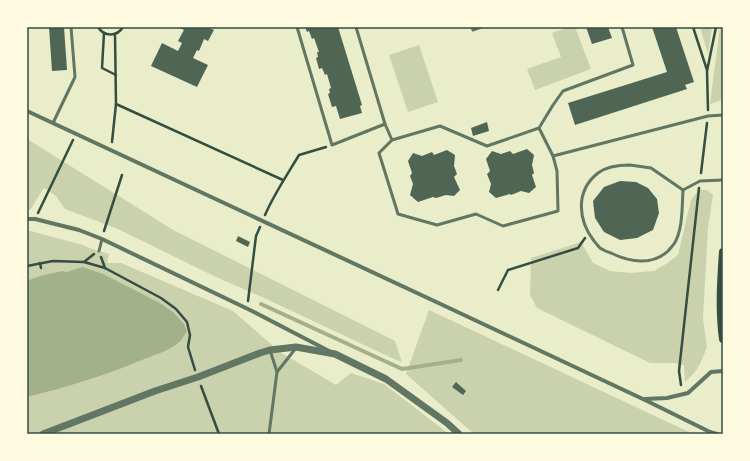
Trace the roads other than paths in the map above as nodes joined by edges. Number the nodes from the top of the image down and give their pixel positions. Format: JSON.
{"nodes":[{"id":1,"x":71,"y":27,"type":"edge"},
{"id":2,"x":297,"y":27,"type":"edge"},
{"id":3,"x":356,"y":27,"type":"edge"},
{"id":4,"x":472,"y":27,"type":"edge"},
{"id":5,"x":481,"y":27,"type":"edge"},
{"id":6,"x":622,"y":27,"type":"edge"},
{"id":7,"x":27,"y":111,"type":"edge"},
{"id":8,"x":723,"y":115,"type":"edge"},
{"id":9,"x":53,"y":123,"type":"junction"},
{"id":10,"x":385,"y":124,"type":"junction"},
{"id":11,"x":539,"y":128,"type":"junction"},
{"id":12,"x":392,"y":140,"type":"junction"},
{"id":13,"x":553,"y":156,"type":"junction"},
{"id":14,"x":723,"y":180,"type":"edge"},
{"id":15,"x":683,"y":190,"type":"junction"},
{"id":16,"x":27,"y":219,"type":"edge"},
{"id":17,"x":102,"y":239,"type":"junction"},
{"id":18,"x":99,"y":251,"type":"road end"},
{"id":19,"x":723,"y":252,"type":"edge"},
{"id":20,"x":723,"y":339,"type":"edge"},
{"id":21,"x":296,"y":347,"type":"junction"},
{"id":22,"x":270,"y":350,"type":"junction"},
{"id":23,"x":335,"y":354,"type":"junction"},
{"id":24,"x":723,"y":371,"type":"edge"},
{"id":25,"x":277,"y":372,"type":"junction"},
{"id":26,"x":645,"y":400,"type":"junction"},
{"id":27,"x":43,"y":434,"type":"edge"},
{"id":28,"x":269,"y":434,"type":"edge"},
{"id":29,"x":460,"y":434,"type":"edge"},
{"id":30,"x":717,"y":434,"type":"edge"}],
"edges":[{"from":1,"to":9,"type":"lane"},
{"from":2,"to":10,"type":"lane"},
{"from":3,"to":10,"type":"lane"},
{"from":4,"to":5,"type":"lane"},
{"from":6,"to":11,"type":"lane"},
{"from":7,"to":9,"type":"street"},
{"from":8,"to":13,"type":"lane"},
{"from":9,"to":26,"type":"street"},
{"from":10,"to":12,"type":"lane"},
{"from":11,"to":12,"type":"lane"},
{"from":11,"to":13,"type":"lane"},
{"from":12,"to":13,"type":"lane"},
{"from":14,"to":15,"type":"lane"},
{"from":15,"to":15,"type":"lane"},
{"from":16,"to":17,"type":"street"},
{"from":17,"to":18,"type":"lane"},
{"from":17,"to":23,"type":"street"},
{"from":19,"to":20,"type":"main road"},
{"from":21,"to":22,"type":"street"},
{"from":21,"to":23,"type":"street"},
{"from":21,"to":25,"type":"lane"},
{"from":22,"to":25,"type":"lane"},
{"from":22,"to":27,"type":"street"},
{"from":23,"to":29,"type":"street"},
{"from":24,"to":26,"type":"street"},
{"from":25,"to":28,"type":"lane"},
{"from":26,"to":30,"type":"street"}]}
